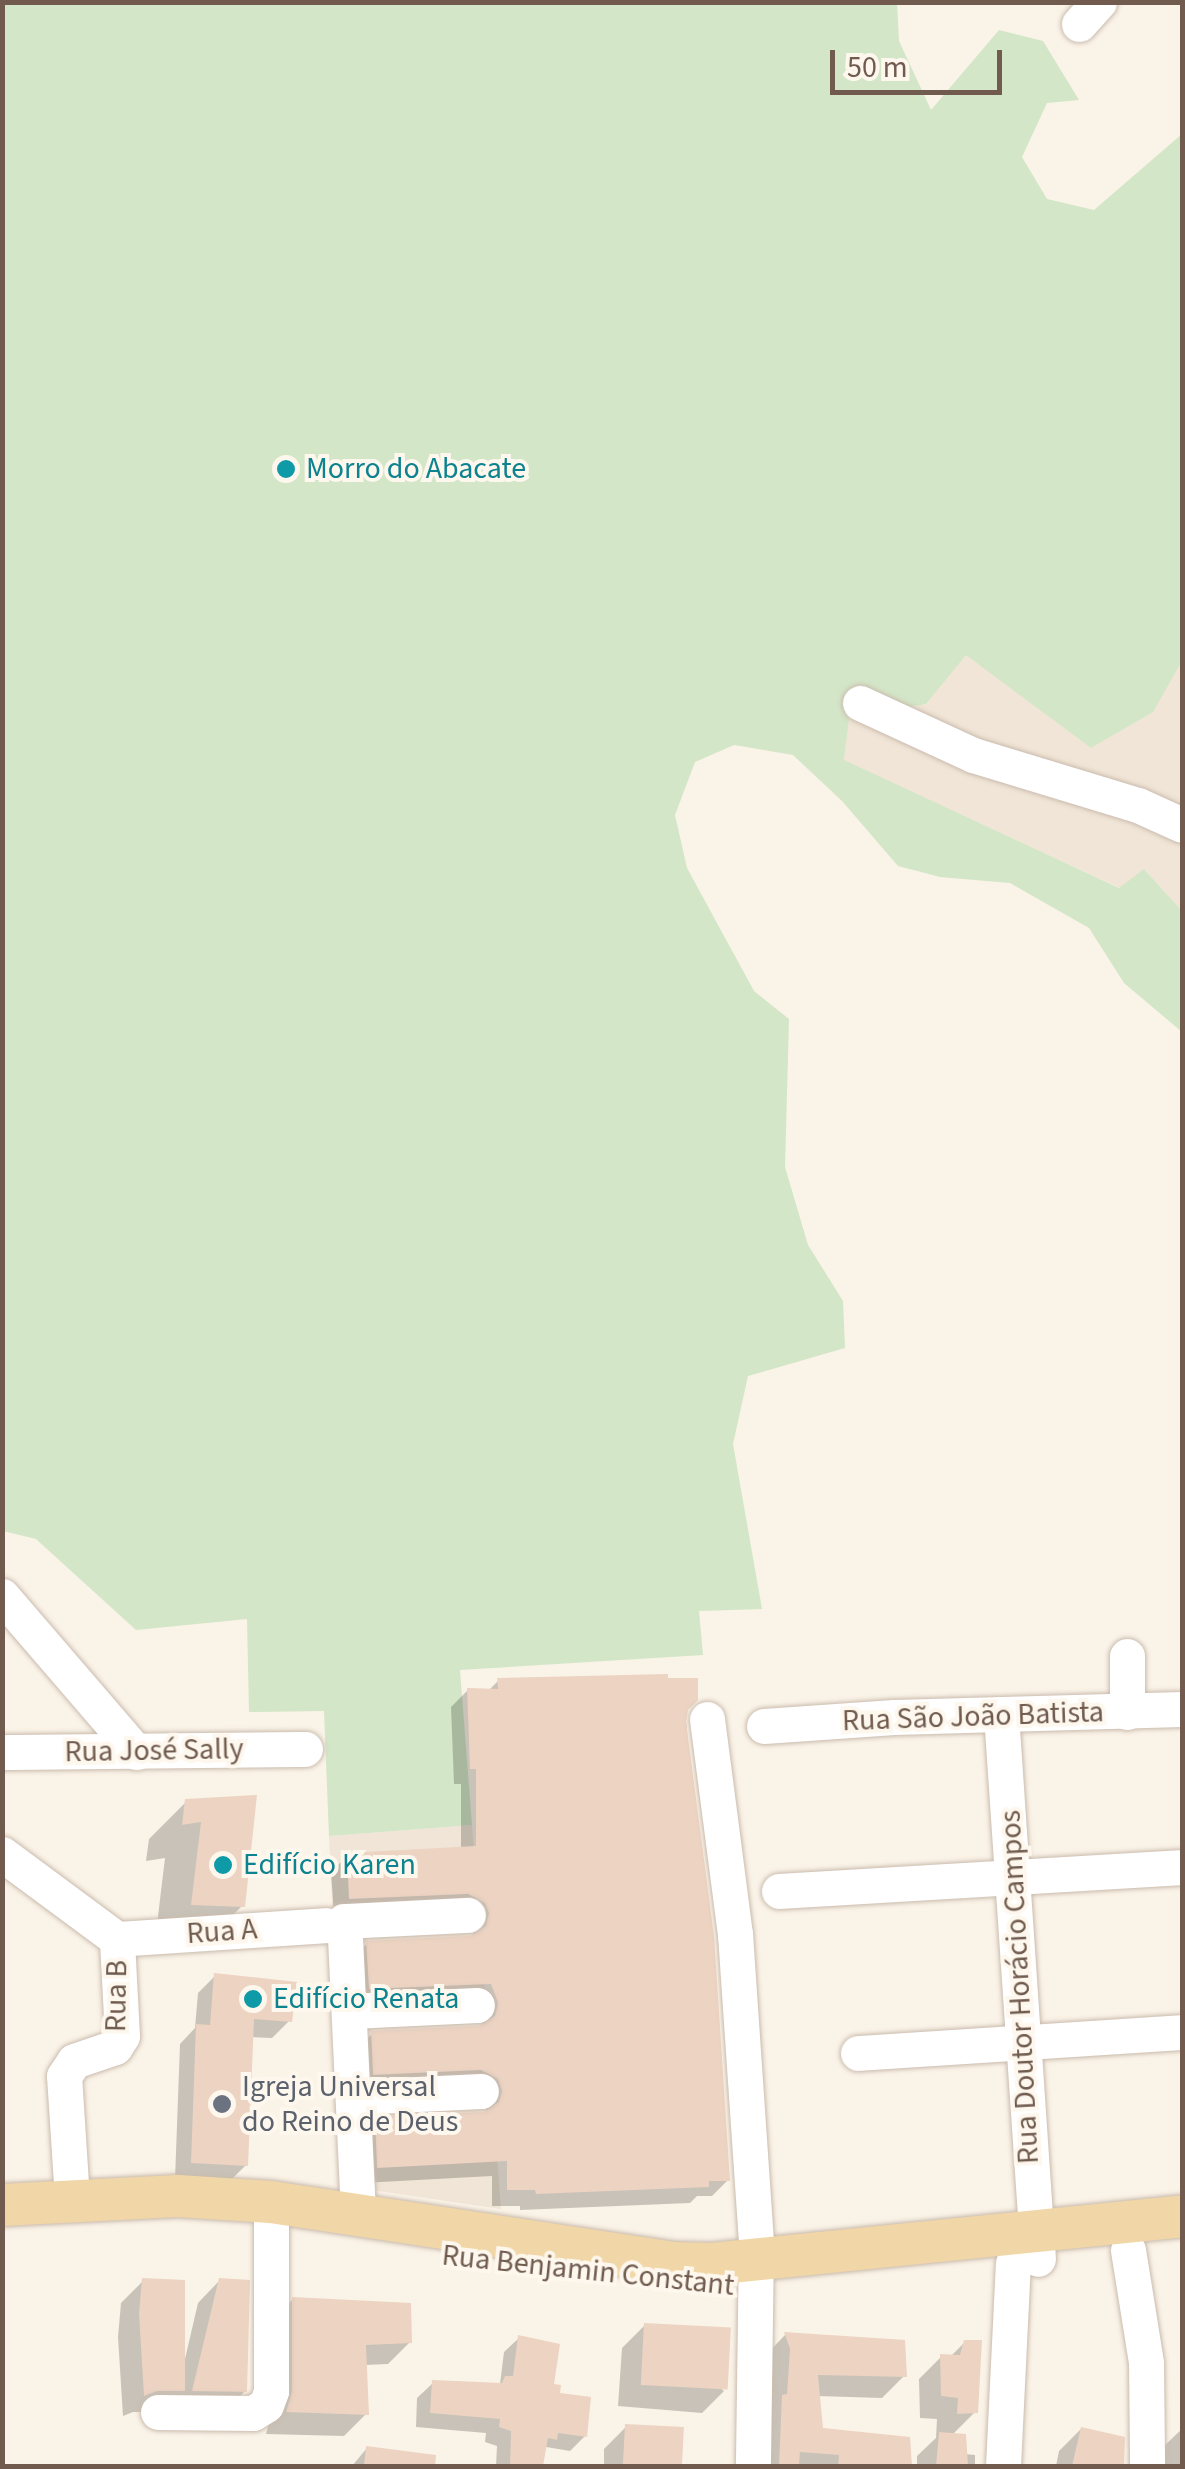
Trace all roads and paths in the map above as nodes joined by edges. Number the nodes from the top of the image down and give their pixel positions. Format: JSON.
{"nodes":[{"id":1,"x":860,"y":703,"type":"dead end"},
{"id":2,"x":1182,"y":825,"type":"edge"},
{"id":3,"x":2,"y":1596,"type":"edge"},
{"id":4,"x":1127,"y":1656,"type":"dead end"},
{"id":5,"x":1182,"y":1709,"type":"edge"},
{"id":6,"x":1127,"y":1712,"type":"junction"},
{"id":7,"x":1001,"y":1714,"type":"junction"},
{"id":8,"x":707,"y":1719,"type":"dead end"},
{"id":9,"x":764,"y":1726,"type":"dead end"},
{"id":10,"x":306,"y":1749,"type":"dead end"},
{"id":11,"x":2,"y":1752,"type":"edge"},
{"id":12,"x":136,"y":1752,"type":"junction"},
{"id":13,"x":2,"y":1854,"type":"edge"},
{"id":14,"x":1182,"y":1867,"type":"edge"},
{"id":15,"x":1015,"y":1877,"type":"junction"},
{"id":16,"x":780,"y":1891,"type":"dead end"},
{"id":17,"x":468,"y":1915,"type":"dead end"},
{"id":18,"x":326,"y":1924,"type":"dead end"},
{"id":19,"x":117,"y":1939,"type":"junction"},
{"id":20,"x":477,"y":2006,"type":"dead end"},
{"id":21,"x":350,"y":2011,"type":"junction"},
{"id":22,"x":1182,"y":2032,"type":"edge"},
{"id":23,"x":1022,"y":2042,"type":"junction"},
{"id":24,"x":858,"y":2053,"type":"dead end"},
{"id":25,"x":481,"y":2092,"type":"dead end"},
{"id":26,"x":355,"y":2098,"type":"junction"},
{"id":27,"x":72,"y":2199,"type":"junction"},
{"id":28,"x":2,"y":2204,"type":"edge"},
{"id":29,"x":358,"y":2213,"type":"junction"},
{"id":30,"x":270,"y":2214,"type":"junction"},
{"id":31,"x":1182,"y":2216,"type":"edge"},
{"id":32,"x":1182,"y":2243,"type":"edge"},
{"id":33,"x":1128,"y":2250,"type":"junction"},
{"id":34,"x":1029,"y":2251,"type":"junction"},
{"id":35,"x":756,"y":2276,"type":"junction"},
{"id":36,"x":158,"y":2412,"type":"dead end"},
{"id":37,"x":752,"y":2466,"type":"edge"},
{"id":38,"x":1003,"y":2466,"type":"edge"},
{"id":39,"x":1147,"y":2466,"type":"edge"}],
"edges":[{"from":1,"to":2,"type":"street"},
{"from":3,"to":12,"type":"street"},
{"from":4,"to":6,"type":"street"},
{"from":5,"to":6,"type":"street","name":"Rua São João Batista"},
{"from":6,"to":7,"type":"street","name":"Rua São João Batista"},
{"from":7,"to":9,"type":"street","name":"Rua São João Batista"},
{"from":7,"to":15,"type":"street","name":"Rua Doutor Horácio Campos"},
{"from":8,"to":35,"type":"street"},
{"from":10,"to":12,"type":"street","name":"Rua José Sally"},
{"from":11,"to":12,"type":"street","name":"Rua José Sally"},
{"from":13,"to":19,"type":"street"},
{"from":14,"to":15,"type":"street"},
{"from":15,"to":16,"type":"street"},
{"from":15,"to":23,"type":"street","name":"Rua Doutor Horácio Campos"},
{"from":17,"to":21,"type":"street"},
{"from":18,"to":19,"type":"street","name":"Rua A"},
{"from":19,"to":27,"type":"street","name":"Rua B"},
{"from":20,"to":21,"type":"street"},
{"from":21,"to":26,"type":"street"},
{"from":22,"to":23,"type":"street"},
{"from":23,"to":24,"type":"street"},
{"from":23,"to":34,"type":"street","name":"Rua Doutor Horácio Campos"},
{"from":25,"to":26,"type":"street"},
{"from":26,"to":29,"type":"street"},
{"from":27,"to":28,"type":"main road","name":"Rua Benjamin Constant"},
{"from":27,"to":30,"type":"main road","name":"Rua Benjamin Constant"},
{"from":29,"to":30,"type":"main road","name":"Rua Benjamin Constant"},
{"from":29,"to":35,"type":"main road","name":"Rua Benjamin Constant"},
{"from":30,"to":35,"type":"main road","name":"Rua Benjamin Constant"},
{"from":30,"to":36,"type":"street"},
{"from":31,"to":34,"type":"main road","name":"Rua Benjamin Constant"},
{"from":32,"to":33,"type":"main road","name":"Rua Benjamin Constant"},
{"from":33,"to":34,"type":"main road","name":"Rua Benjamin Constant"},
{"from":33,"to":39,"type":"street"},
{"from":34,"to":35,"type":"main road","name":"Rua Benjamin Constant"},
{"from":34,"to":38,"type":"street","name":"Rua Doutor Horácio Campos"},
{"from":35,"to":37,"type":"street"}]}
